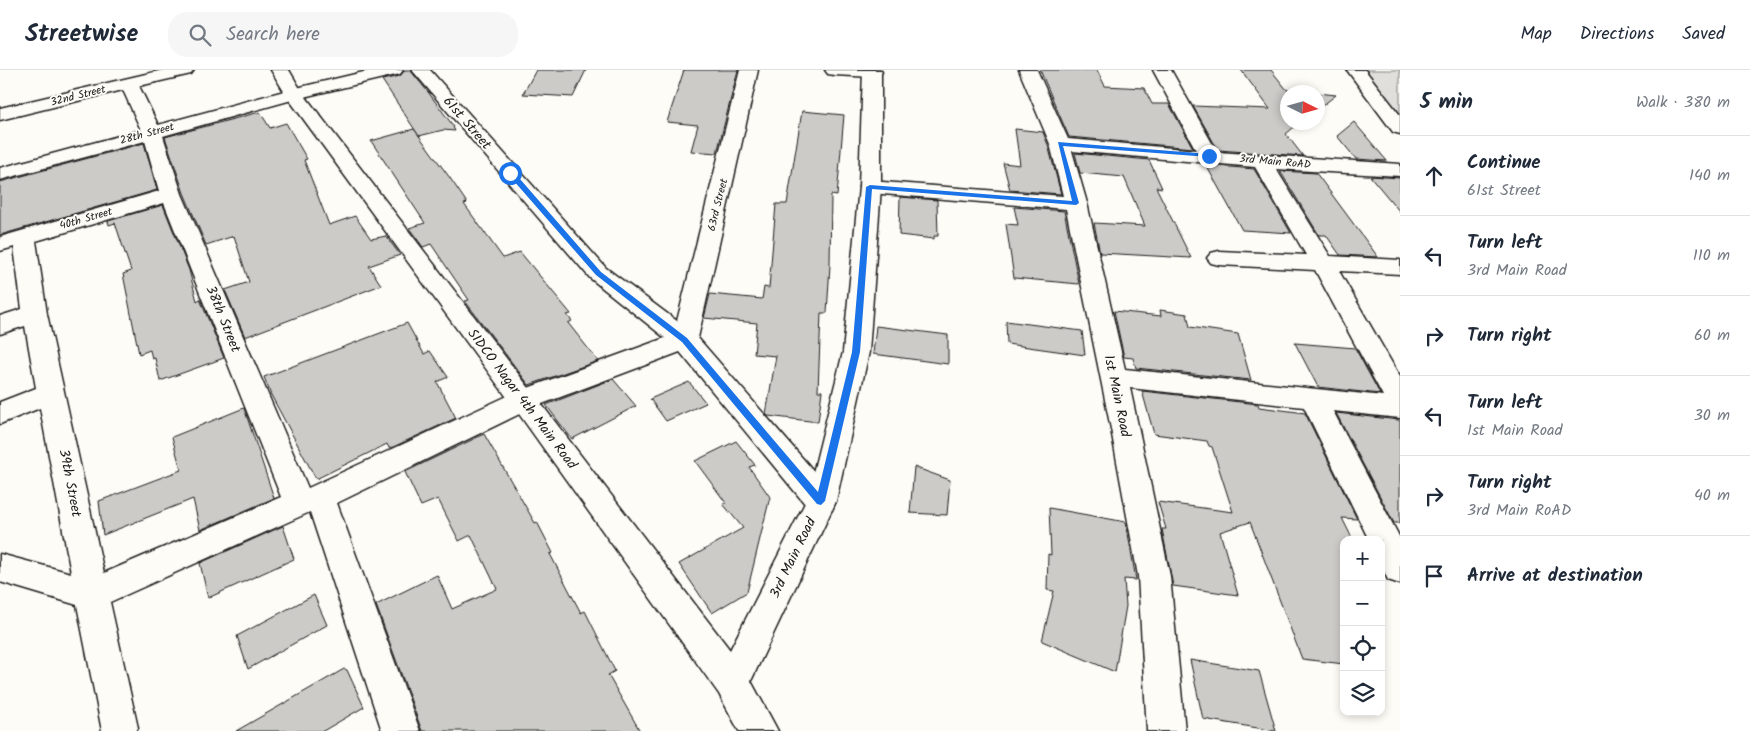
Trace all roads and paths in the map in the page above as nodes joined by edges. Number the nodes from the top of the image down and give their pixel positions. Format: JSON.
{"nodes":[{"id":1,"x":185,"y":70,"type":"edge"},
{"id":2,"x":280,"y":70,"type":"edge"},
{"id":3,"x":394,"y":70,"type":"edge"},
{"id":4,"x":421,"y":70,"type":"edge"},
{"id":5,"x":749,"y":70,"type":"edge"},
{"id":6,"x":834,"y":70,"type":"edge"},
{"id":7,"x":1028,"y":70,"type":"edge"},
{"id":8,"x":1162,"y":70,"type":"edge"},
{"id":9,"x":1356,"y":70,"type":"edge"},
{"id":10,"x":873,"y":71,"type":"edge"},
{"id":11,"x":129,"y":83,"type":"junction"},
{"id":12,"x":294,"y":94,"type":"junction"},
{"id":13,"x":0,"y":114,"type":"edge"},
{"id":14,"x":1400,"y":128,"type":"edge"},
{"id":15,"x":152,"y":133,"type":"junction"},
{"id":16,"x":1060,"y":144,"type":"junction"},
{"id":17,"x":1209,"y":156,"type":"junction"},
{"id":18,"x":1262,"y":162,"type":"junction"},
{"id":19,"x":1400,"y":170,"type":"edge"},
{"id":20,"x":0,"y":174,"type":"edge"},
{"id":21,"x":870,"y":187,"type":"junction"},
{"id":22,"x":171,"y":194,"type":"junction"},
{"id":23,"x":1076,"y":203,"type":"junction"},
{"id":24,"x":12,"y":240,"type":"edge"},
{"id":25,"x":1219,"y":258,"type":"dead end"},
{"id":26,"x":1323,"y":264,"type":"junction"},
{"id":27,"x":1400,"y":268,"type":"edge"},
{"id":28,"x":36,"y":314,"type":"junction"},
{"id":29,"x":0,"y":325,"type":"edge"},
{"id":30,"x":685,"y":340,"type":"junction"},
{"id":31,"x":1113,"y":377,"type":"junction"},
{"id":32,"x":52,"y":393,"type":"junction"},
{"id":33,"x":1313,"y":398,"type":"junction"},
{"id":34,"x":524,"y":400,"type":"junction"},
{"id":35,"x":1400,"y":401,"type":"edge"},
{"id":36,"x":1400,"y":408,"type":"edge"},
{"id":37,"x":0,"y":412,"type":"edge"},
{"id":38,"x":309,"y":500,"type":"junction"},
{"id":39,"x":821,"y":501,"type":"junction"},
{"id":40,"x":0,"y":568,"type":"edge"},
{"id":41,"x":1400,"y":570,"type":"edge"},
{"id":42,"x":92,"y":594,"type":"junction"},
{"id":43,"x":732,"y":682,"type":"junction"},
{"id":44,"x":119,"y":728,"type":"dead end"},
{"id":45,"x":401,"y":731,"type":"edge"},
{"id":46,"x":759,"y":731,"type":"edge"},
{"id":47,"x":1166,"y":731,"type":"edge"}],
"edges":[{"from":1,"to":11,"type":"street","name":"32nd Street"},
{"from":2,"to":12,"type":"street","name":"SIDCO Nagar 4th Main Road"},
{"from":3,"to":12,"type":"street","name":"28th Street"},
{"from":4,"to":30,"type":"street","name":"61st Street"},
{"from":5,"to":30,"type":"street","name":"63rd Street"},
{"from":6,"to":10,"type":"street"},
{"from":7,"to":16,"type":"street","name":"1st Main Road"},
{"from":8,"to":17,"type":"street"},
{"from":9,"to":14,"type":"street"},
{"from":10,"to":21,"type":"street","name":"3rd Main Road"},
{"from":11,"to":13,"type":"street","name":"32nd Street"},
{"from":11,"to":15,"type":"street","name":"38th Street"},
{"from":12,"to":15,"type":"street","name":"28th Street"},
{"from":12,"to":34,"type":"street","name":"SIDCO Nagar 4th Main Road"},
{"from":15,"to":20,"type":"street","name":"28th Street"},
{"from":15,"to":22,"type":"street","name":"38th Street"},
{"from":16,"to":17,"type":"street","name":"3rd Main RoAD"},
{"from":16,"to":23,"type":"street","name":"1st Main Road"},
{"from":17,"to":18,"type":"street","name":"3rd Main RoAD"},
{"from":18,"to":19,"type":"street","name":"3rd Main RoAD"},
{"from":18,"to":26,"type":"street"},
{"from":21,"to":23,"type":"street"},
{"from":21,"to":39,"type":"street","name":"3rd Main Road"},
{"from":22,"to":24,"type":"street","name":"40th Street"},
{"from":22,"to":38,"type":"street","name":"38th Street"},
{"from":23,"to":31,"type":"street","name":"1st Main Road"},
{"from":24,"to":28,"type":"street","name":"39th Street"},
{"from":25,"to":26,"type":"street"},
{"from":26,"to":27,"type":"street"},
{"from":26,"to":35,"type":"street"},
{"from":28,"to":29,"type":"street"},
{"from":28,"to":32,"type":"street","name":"39th Street"},
{"from":30,"to":34,"type":"street"},
{"from":30,"to":39,"type":"street","name":"61st Street"},
{"from":31,"to":33,"type":"street"},
{"from":31,"to":47,"type":"street","name":"1st Main Road"},
{"from":32,"to":37,"type":"street"},
{"from":32,"to":42,"type":"street","name":"39th Street"},
{"from":33,"to":36,"type":"street"},
{"from":33,"to":41,"type":"street"},
{"from":34,"to":38,"type":"street"},
{"from":34,"to":43,"type":"street","name":"SIDCO Nagar 4th Main Road"},
{"from":38,"to":42,"type":"street"},
{"from":38,"to":45,"type":"street","name":"38th Street"},
{"from":39,"to":43,"type":"street","name":"3rd Main Road"},
{"from":40,"to":42,"type":"street"},
{"from":42,"to":44,"type":"street","name":"39th Street"},
{"from":43,"to":46,"type":"street","name":"SIDCO Nagar 4th Main Road"}]}
